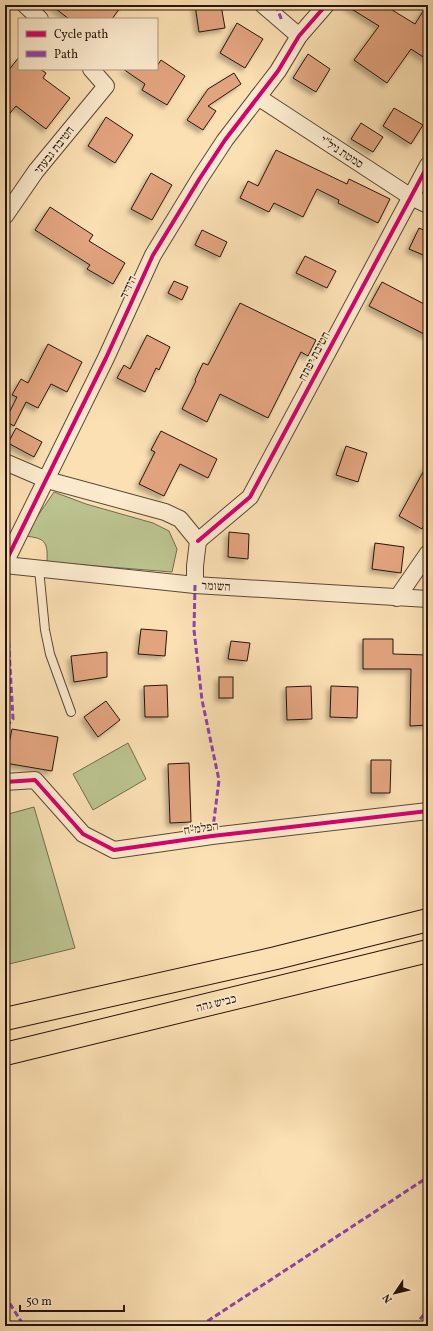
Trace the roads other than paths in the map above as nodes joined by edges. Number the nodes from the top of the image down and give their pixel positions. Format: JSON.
{"nodes":[{"id":1,"x":25,"y":5,"type":"edge"},
{"id":2,"x":263,"y":5,"type":"edge"},
{"id":3,"x":326,"y":5,"type":"edge"},
{"id":4,"x":39,"y":18,"type":"edge"},
{"id":5,"x":299,"y":36,"type":"junction"},
{"id":6,"x":92,"y":70,"type":"edge"},
{"id":7,"x":258,"y":97,"type":"junction"},
{"id":8,"x":428,"y":165,"type":"edge"},
{"id":9,"x":411,"y":197,"type":"junction"},
{"id":10,"x":428,"y":205,"type":"edge"},
{"id":11,"x":5,"y":216,"type":"edge"},
{"id":12,"x":5,"y":462,"type":"edge"},
{"id":13,"x":47,"y":480,"type":"junction"},
{"id":14,"x":198,"y":541,"type":"junction"},
{"id":15,"x":428,"y":553,"type":"edge"},
{"id":16,"x":5,"y":564,"type":"edge"},
{"id":17,"x":40,"y":569,"type":"junction"},
{"id":18,"x":195,"y":585,"type":"junction"},
{"id":19,"x":397,"y":598,"type":"junction"},
{"id":20,"x":428,"y":599,"type":"edge"},
{"id":21,"x":71,"y":712,"type":"dead end"},
{"id":22,"x":5,"y":782,"type":"edge"},
{"id":23,"x":428,"y":811,"type":"edge"},
{"id":24,"x":428,"y":920,"type":"edge"},
{"id":25,"x":428,"y":951,"type":"edge"},
{"id":26,"x":5,"y":1019,"type":"edge"},
{"id":27,"x":5,"y":1054,"type":"edge"}],
"edges":[{"from":1,"to":4,"type":"street"},
{"from":2,"to":5,"type":"street"},
{"from":3,"to":5,"type":"street","name":"הידיד"},
{"from":5,"to":7,"type":"street","name":"הידיד"},
{"from":6,"to":11,"type":"street","name":"חטיבת גבעתי"},
{"from":7,"to":9,"type":"street","name":"סמטת ניל\"י"},
{"from":7,"to":13,"type":"street","name":"הידיד"},
{"from":8,"to":9,"type":"street","name":"חטיבת יפתח"},
{"from":9,"to":10,"type":"street","name":"סמטת ניל\"י"},
{"from":9,"to":14,"type":"street","name":"חטיבת יפתח"},
{"from":12,"to":13,"type":"street"},
{"from":13,"to":14,"type":"street"},
{"from":13,"to":16,"type":"street","name":"הידיד"},
{"from":14,"to":18,"type":"street"},
{"from":15,"to":19,"type":"street"},
{"from":16,"to":17,"type":"street","name":"השומר"},
{"from":17,"to":18,"type":"street","name":"השומר"},
{"from":17,"to":21,"type":"lane"},
{"from":18,"to":19,"type":"street","name":"השומר"},
{"from":19,"to":20,"type":"street","name":"השומר"},
{"from":22,"to":23,"type":"street","name":"הפלמ\"ח"},
{"from":24,"to":26,"type":"highway"},
{"from":25,"to":27,"type":"highway","name":"כביש גהה"}]}
